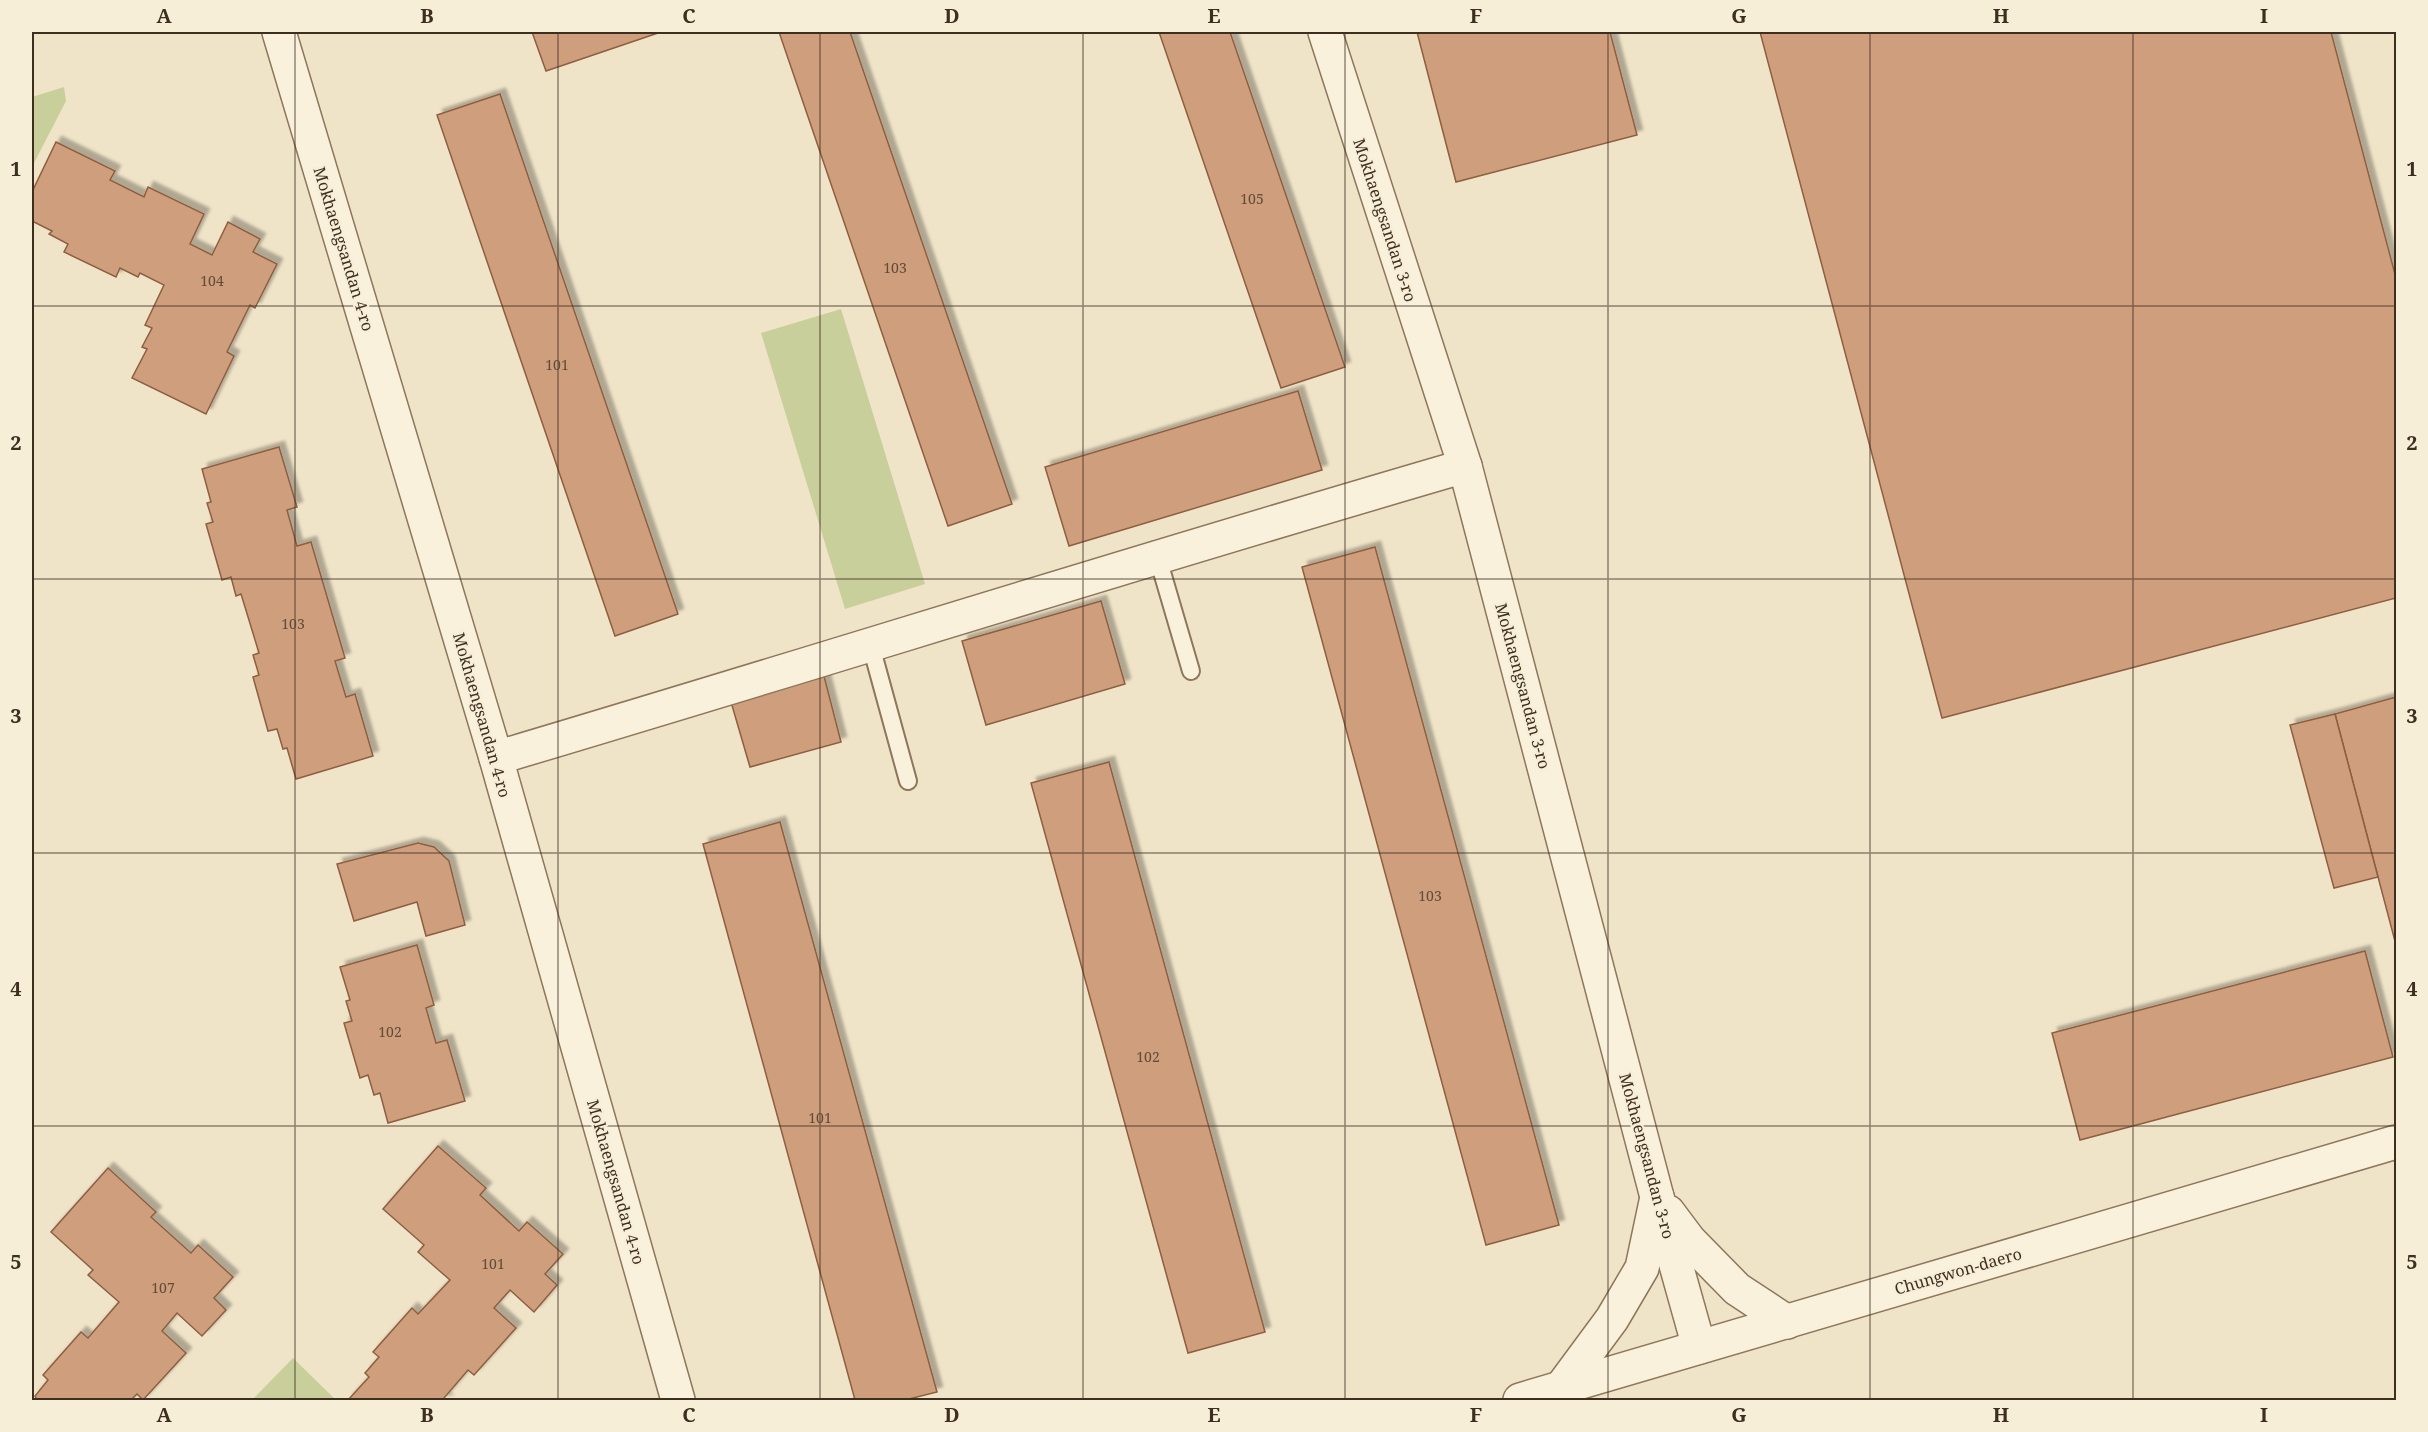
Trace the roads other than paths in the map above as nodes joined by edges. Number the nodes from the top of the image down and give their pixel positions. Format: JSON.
{"nodes":[{"id":1,"x":279,"y":32,"type":"edge"},
{"id":2,"x":1325,"y":32,"type":"edge"},
{"id":3,"x":1465,"y":466,"type":"junction"},
{"id":4,"x":1157,"y":555,"type":"junction"},
{"id":5,"x":871,"y":646,"type":"junction"},
{"id":6,"x":1191,"y":671,"type":"dead end"},
{"id":7,"x":496,"y":758,"type":"junction"},
{"id":8,"x":908,"y":781,"type":"dead end"},
{"id":9,"x":2397,"y":1142,"type":"edge"},
{"id":10,"x":1657,"y":1197,"type":"junction"},
{"id":11,"x":1787,"y":1322,"type":"junction"},
{"id":12,"x":1699,"y":1347,"type":"junction"},
{"id":13,"x":1561,"y":1388,"type":"junction"},
{"id":14,"x":678,"y":1401,"type":"edge"},
{"id":15,"x":1520,"y":1401,"type":"edge"}],
"edges":[{"from":1,"to":7,"type":"street","name":"Mokhaengsandan 4-ro"},
{"from":2,"to":3,"type":"street","name":"Mokhaengsandan 3-ro"},
{"from":3,"to":4,"type":"street"},
{"from":3,"to":10,"type":"street","name":"Mokhaengsandan 3-ro"},
{"from":4,"to":5,"type":"street"},
{"from":4,"to":6,"type":"lane"},
{"from":5,"to":7,"type":"street"},
{"from":5,"to":8,"type":"lane"},
{"from":7,"to":14,"type":"street","name":"Mokhaengsandan 4-ro"},
{"from":9,"to":11,"type":"street","name":"Chungwon-daero"},
{"from":10,"to":11,"type":"street"},
{"from":10,"to":12,"type":"street","name":"Mokhaengsandan 3-ro"},
{"from":10,"to":13,"type":"street"},
{"from":11,"to":12,"type":"street","name":"Chungwon-daero"},
{"from":12,"to":13,"type":"street","name":"Chungwon-daero"},
{"from":13,"to":15,"type":"street","name":"Chungwon-daero"}]}
